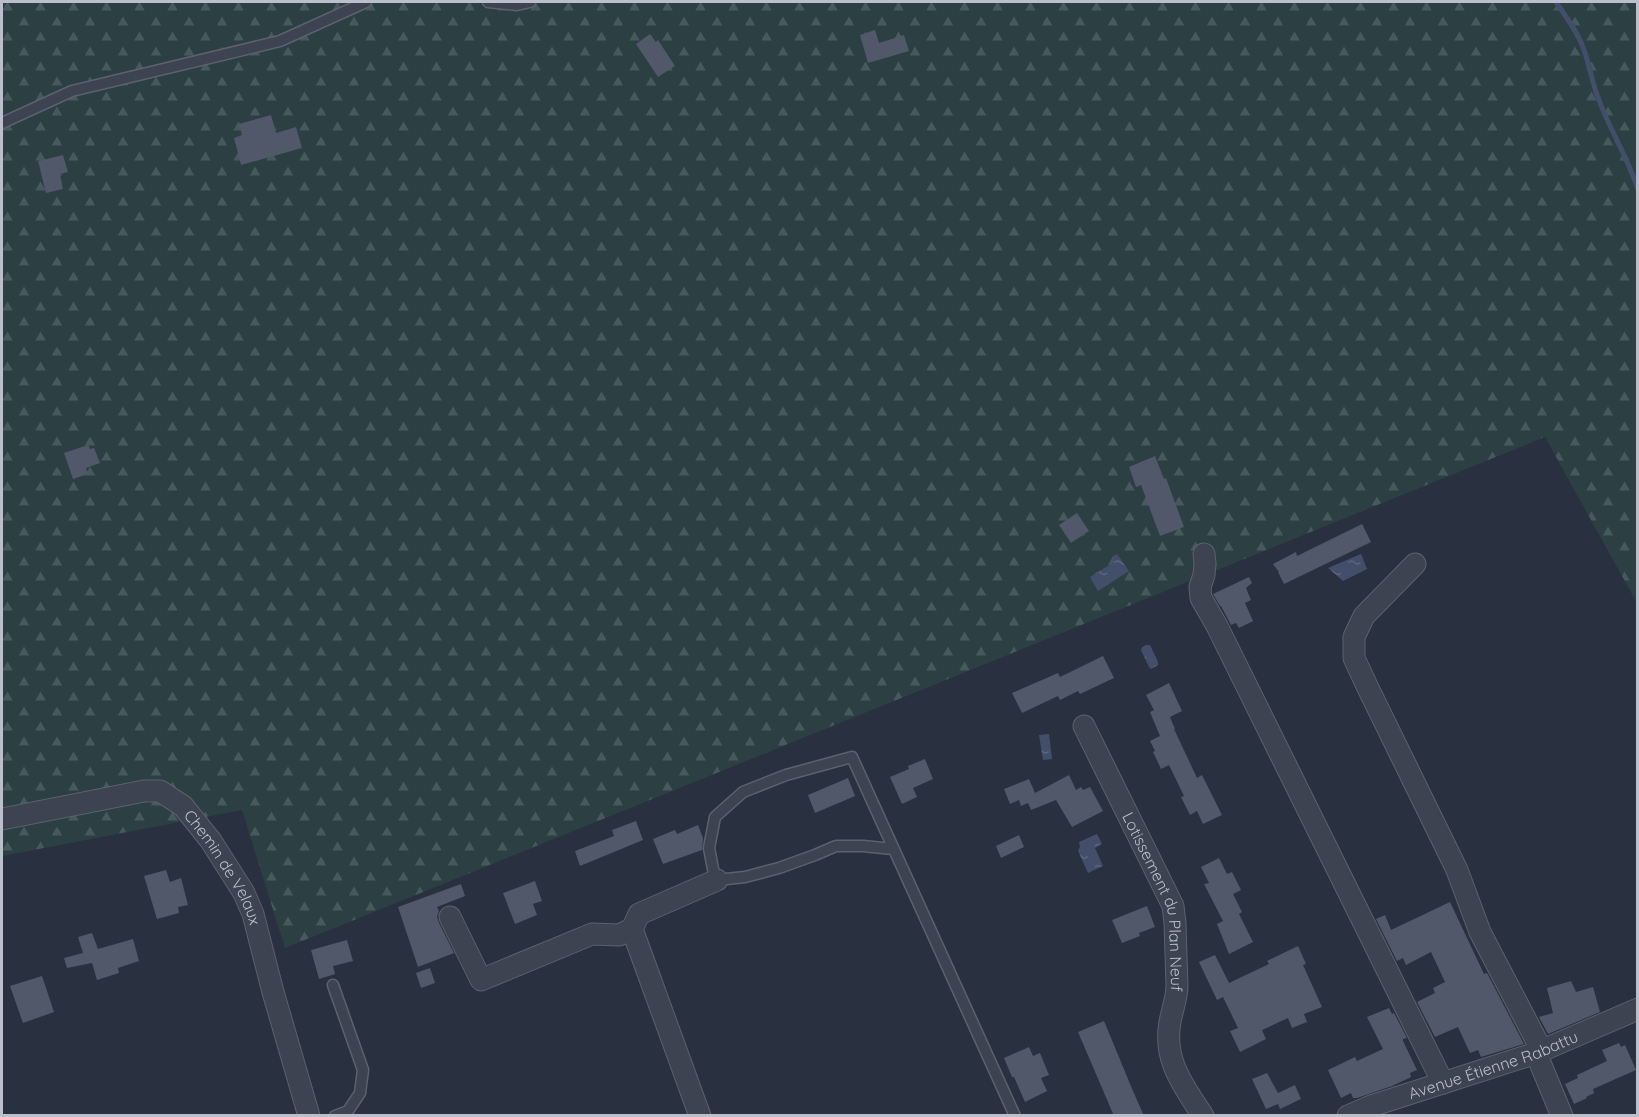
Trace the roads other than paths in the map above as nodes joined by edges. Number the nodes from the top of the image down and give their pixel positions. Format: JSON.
{"nodes":[{"id":1,"x":366,"y":2,"type":"edge"},
{"id":2,"x":488,"y":2,"type":"edge"},
{"id":3,"x":530,"y":2,"type":"edge"},
{"id":4,"x":2,"y":123,"type":"edge"},
{"id":5,"x":1204,"y":554,"type":"dead end"},
{"id":6,"x":1415,"y":564,"type":"dead end"},
{"id":7,"x":1084,"y":726,"type":"dead end"},
{"id":8,"x":2,"y":819,"type":"edge"},
{"id":9,"x":893,"y":849,"type":"junction"},
{"id":10,"x":717,"y":880,"type":"junction"},
{"id":11,"x":450,"y":917,"type":"dead end"},
{"id":12,"x":632,"y":929,"type":"junction"},
{"id":13,"x":333,"y":985,"type":"dead end"},
{"id":14,"x":1638,"y":1009,"type":"edge"},
{"id":15,"x":1539,"y":1052,"type":"junction"},
{"id":16,"x":1443,"y":1083,"type":"junction"},
{"id":17,"x":309,"y":1116,"type":"edge"},
{"id":18,"x":335,"y":1116,"type":"edge"},
{"id":19,"x":700,"y":1116,"type":"edge"},
{"id":20,"x":1015,"y":1116,"type":"edge"},
{"id":21,"x":1203,"y":1116,"type":"edge"},
{"id":22,"x":1348,"y":1116,"type":"edge"},
{"id":23,"x":1562,"y":1116,"type":"edge"}],
"edges":[{"from":1,"to":4,"type":"lane"},
{"from":2,"to":3,"type":"lane"},
{"from":5,"to":16,"type":"street"},
{"from":6,"to":15,"type":"street"},
{"from":7,"to":21,"type":"street","name":"Lotissement du Plan Neuf"},
{"from":8,"to":17,"type":"street","name":"Chemin de Velaux"},
{"from":9,"to":10,"type":"lane"},
{"from":9,"to":10,"type":"lane"},
{"from":9,"to":20,"type":"lane"},
{"from":10,"to":12,"type":"street"},
{"from":11,"to":12,"type":"street"},
{"from":12,"to":19,"type":"street"},
{"from":13,"to":18,"type":"lane"},
{"from":14,"to":15,"type":"street","name":"Avenue Étienne Rabattu"},
{"from":15,"to":16,"type":"street","name":"Avenue Étienne Rabattu"},
{"from":15,"to":23,"type":"street"},
{"from":16,"to":22,"type":"street","name":"Avenue Étienne Rabattu"}]}
